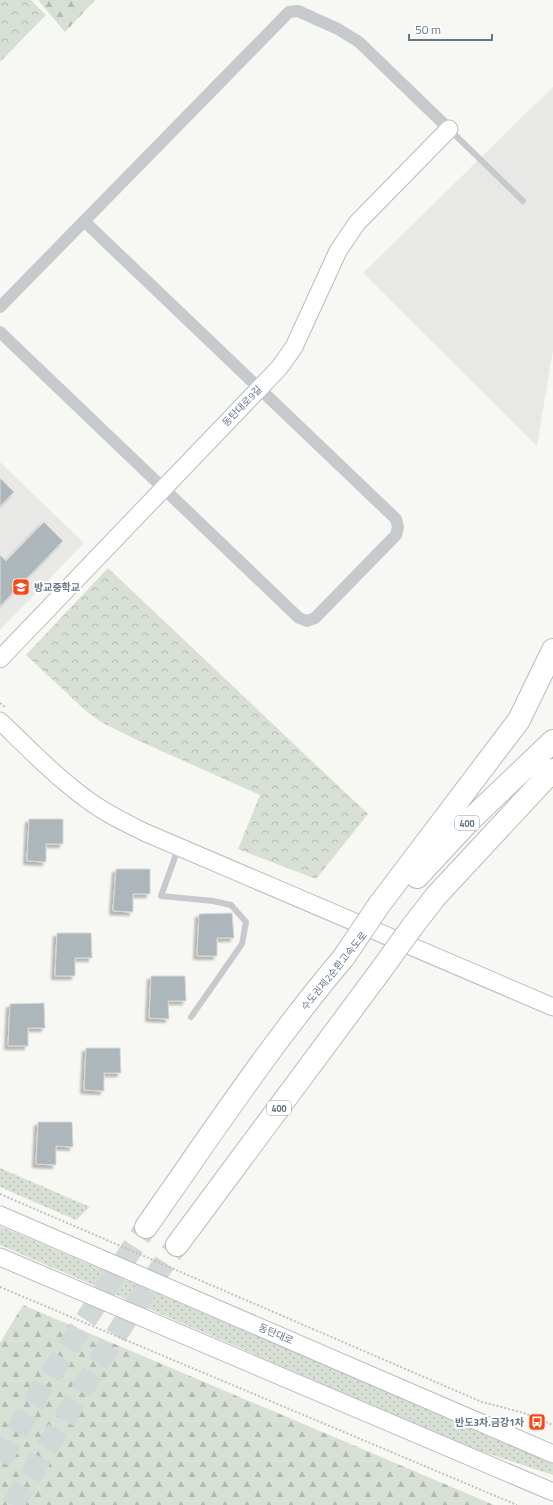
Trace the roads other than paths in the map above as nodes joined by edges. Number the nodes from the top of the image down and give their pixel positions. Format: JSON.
{"nodes":[{"id":1,"x":449,"y":129,"type":"junction"},
{"id":2,"x":524,"y":201,"type":"dead end"},
{"id":3,"x":84,"y":221,"type":"junction"},
{"id":4,"x":0,"y":307,"type":"edge"},
{"id":5,"x":0,"y":332,"type":"edge"},
{"id":6,"x":259,"y":388,"type":"junction"},
{"id":7,"x":163,"y":488,"type":"junction"},
{"id":8,"x":553,"y":650,"type":"edge"},
{"id":9,"x":0,"y":659,"type":"edge"},
{"id":10,"x":3,"y":715,"type":"edge"},
{"id":11,"x":553,"y":741,"type":"edge"},
{"id":12,"x":553,"y":770,"type":"edge"},
{"id":13,"x":179,"y":847,"type":"junction"},
{"id":14,"x":382,"y":908,"type":"junction"},
{"id":15,"x":553,"y":1007,"type":"edge"},
{"id":16,"x":191,"y":1017,"type":"dead end"},
{"id":17,"x":0,"y":1215,"type":"edge"},
{"id":18,"x":146,"y":1227,"type":"tunnel mouth"},
{"id":19,"x":178,"y":1245,"type":"tunnel mouth"},
{"id":20,"x":0,"y":1256,"type":"edge"},
{"id":21,"x":553,"y":1454,"type":"edge"},
{"id":22,"x":553,"y":1492,"type":"edge"}],
"edges":[{"from":1,"to":2,"type":"lane"},
{"from":1,"to":3,"type":"street"},
{"from":1,"to":6,"type":"street","name":"동탄대로9길"},
{"from":3,"to":4,"type":"street"},
{"from":3,"to":6,"type":"street"},
{"from":5,"to":7,"type":"street"},
{"from":6,"to":7,"type":"street","name":"동탄대로9길"},
{"from":6,"to":7,"type":"street"},
{"from":7,"to":9,"type":"street","name":"동탄대로9길"},
{"from":8,"to":14,"type":"highway"},
{"from":10,"to":13,"type":"street"},
{"from":11,"to":14,"type":"highway","number":"400"},
{"from":12,"to":19,"type":"highway","number":"400","bridge":true},
{"from":13,"to":15,"type":"street"},
{"from":13,"to":16,"type":"lane"},
{"from":14,"to":18,"type":"highway","name":"수도권제2순환고속도로","bridge":true},
{"from":17,"to":21,"type":"street","name":"동탄대로"},
{"from":20,"to":22,"type":"street"}]}
